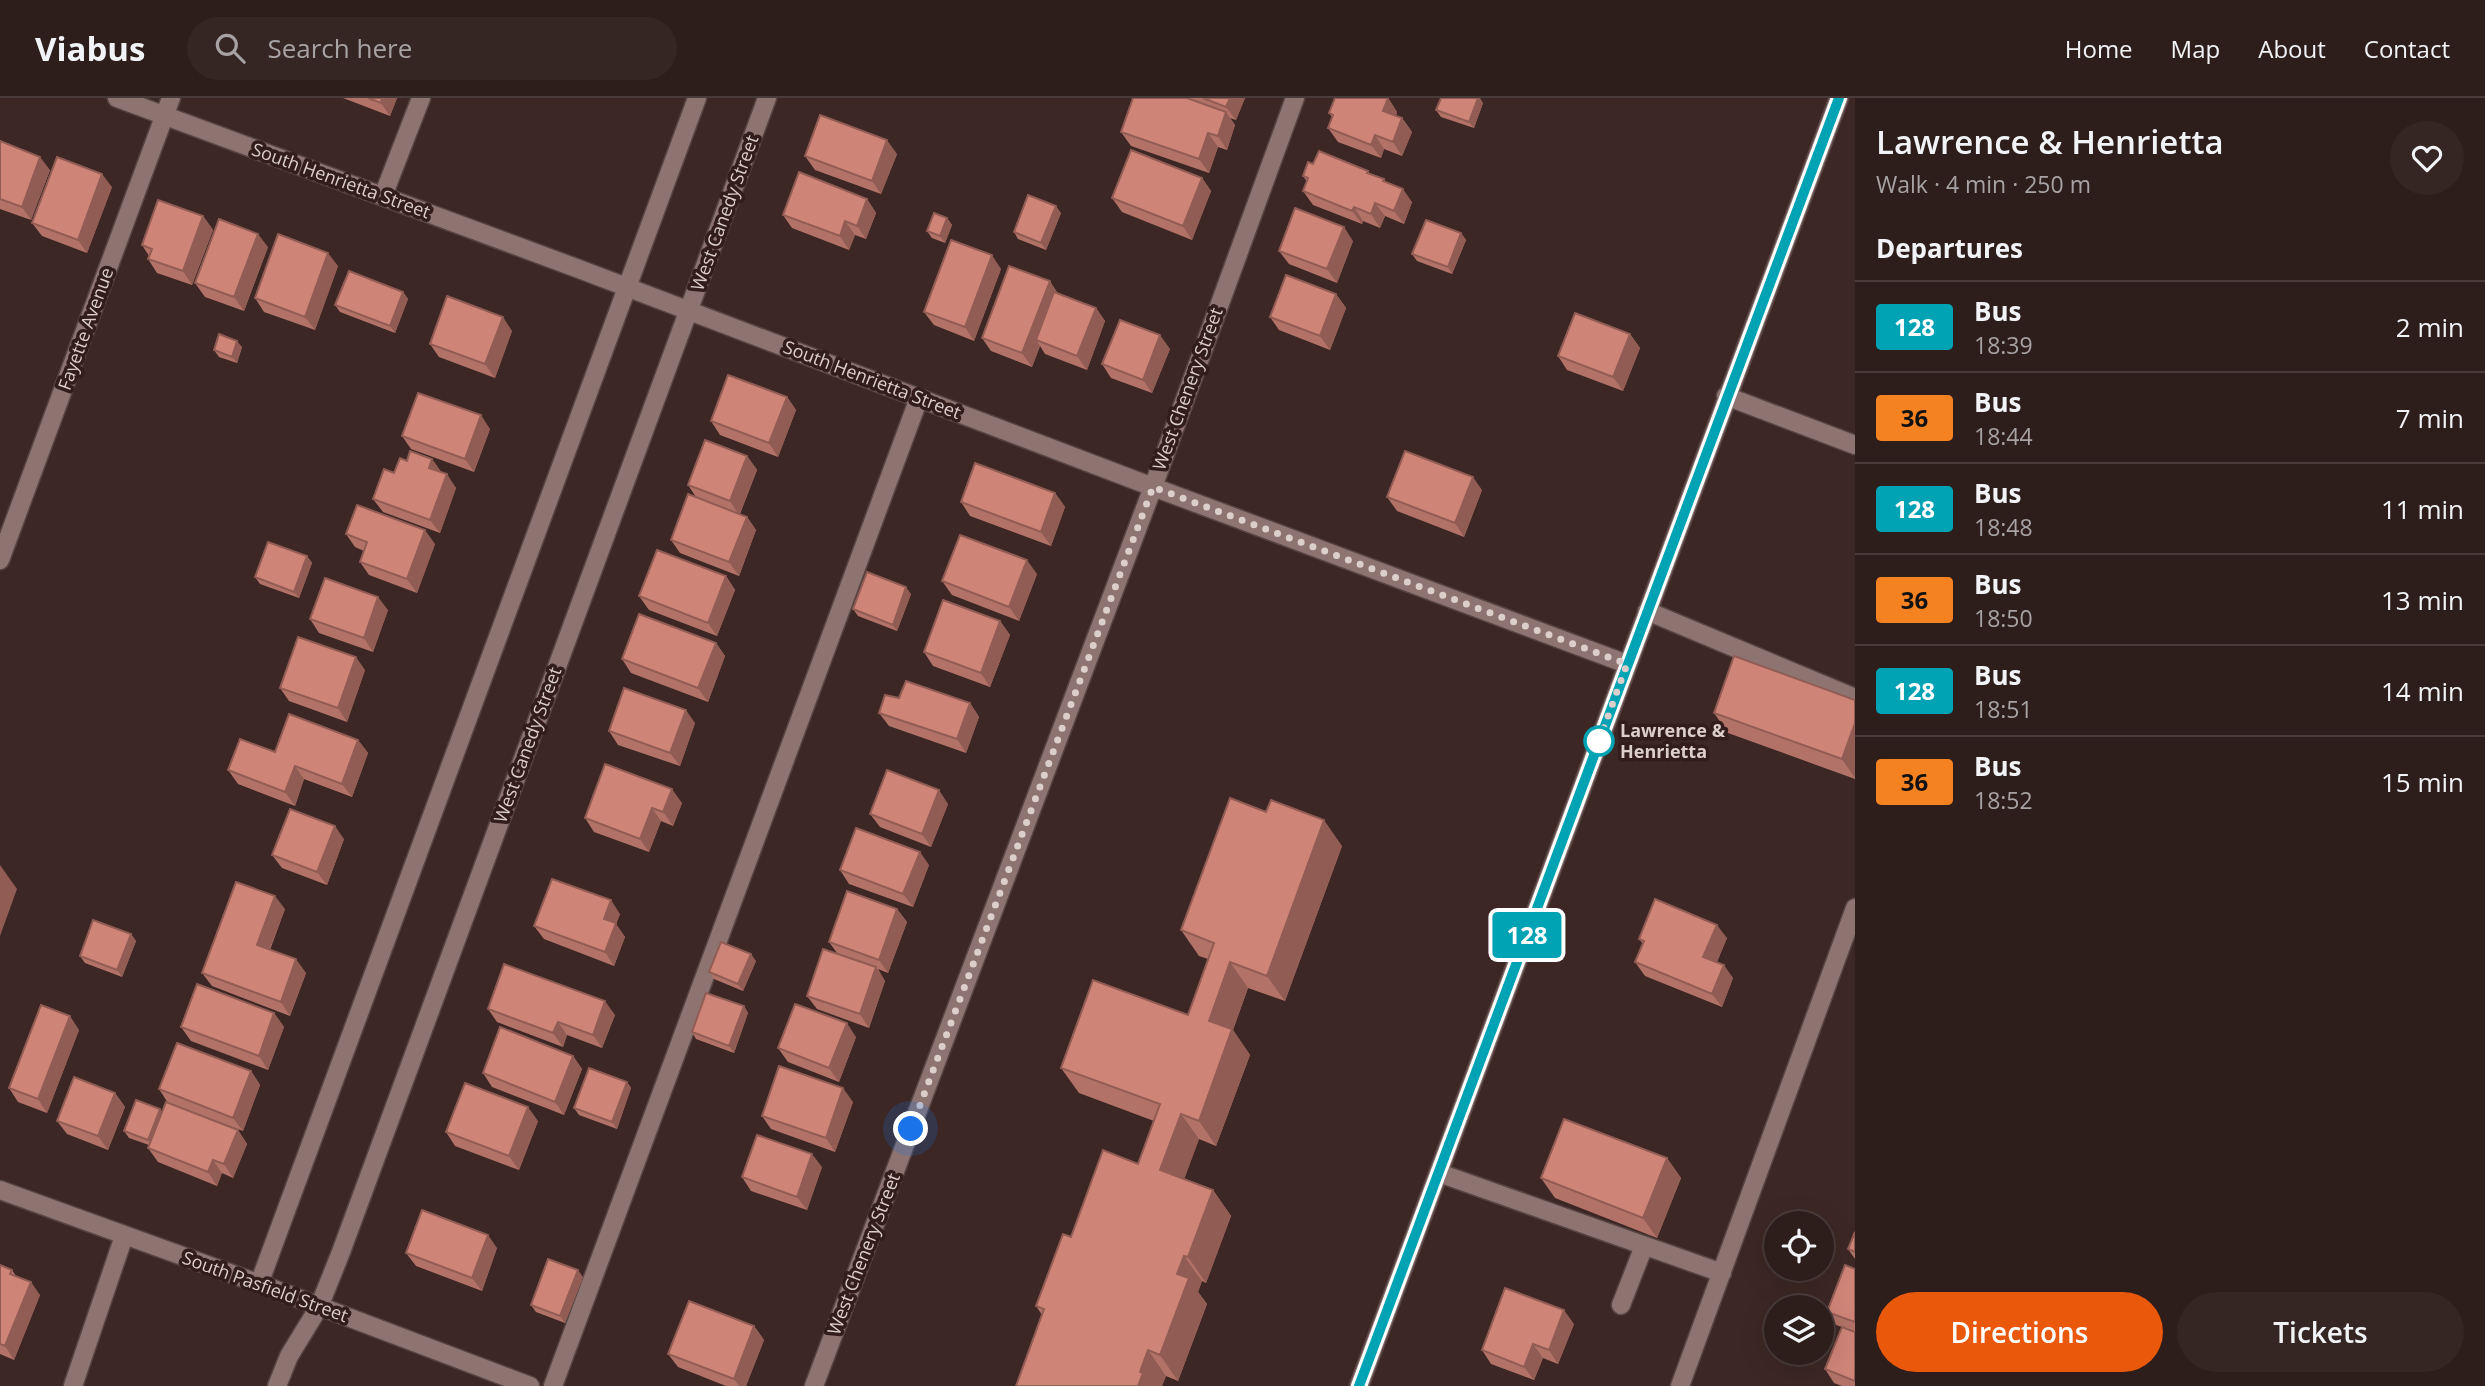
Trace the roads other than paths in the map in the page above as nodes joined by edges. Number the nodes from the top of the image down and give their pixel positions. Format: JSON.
{"nodes":[{"id":1,"x":117,"y":98,"type":"edge"},
{"id":2,"x":421,"y":98,"type":"edge"},
{"id":3,"x":696,"y":98,"type":"edge"},
{"id":4,"x":767,"y":98,"type":"edge"},
{"id":5,"x":1295,"y":98,"type":"edge"},
{"id":6,"x":1839,"y":98,"type":"edge"},
{"id":7,"x":168,"y":107,"type":"edge"},
{"id":8,"x":383,"y":196,"type":"junction"},
{"id":9,"x":625,"y":286,"type":"junction"},
{"id":10,"x":688,"y":311,"type":"junction"},
{"id":11,"x":1726,"y":396,"type":"junction"},
{"id":12,"x":919,"y":398,"type":"junction"},
{"id":13,"x":1855,"y":445,"type":"edge"},
{"id":14,"x":1153,"y":487,"type":"junction"},
{"id":15,"x":0,"y":560,"type":"edge"},
{"id":16,"x":1647,"y":611,"type":"junction"},
{"id":17,"x":1627,"y":664,"type":"junction"},
{"id":18,"x":1855,"y":698,"type":"edge"},
{"id":19,"x":1855,"y":908,"type":"edge"},
{"id":20,"x":1438,"y":1173,"type":"junction"},
{"id":21,"x":0,"y":1190,"type":"edge"},
{"id":22,"x":124,"y":1236,"type":"junction"},
{"id":23,"x":1644,"y":1245,"type":"junction"},
{"id":24,"x":1722,"y":1273,"type":"junction"},
{"id":25,"x":259,"y":1284,"type":"junction"},
{"id":26,"x":1621,"y":1305,"type":"dead end"},
{"id":27,"x":319,"y":1307,"type":"junction"},
{"id":28,"x":73,"y":1386,"type":"edge"},
{"id":29,"x":277,"y":1386,"type":"edge"},
{"id":30,"x":530,"y":1386,"type":"edge"},
{"id":31,"x":553,"y":1386,"type":"edge"},
{"id":32,"x":814,"y":1386,"type":"edge"},
{"id":33,"x":1359,"y":1386,"type":"edge"},
{"id":34,"x":1679,"y":1386,"type":"edge"}],
"edges":[{"from":1,"to":7,"type":"street","name":"South Henrietta Street"},
{"from":2,"to":8,"type":"street"},
{"from":3,"to":9,"type":"street"},
{"from":4,"to":10,"type":"street","name":"West Canedy Street"},
{"from":5,"to":14,"type":"street","name":"West Chenery Street"},
{"from":6,"to":11,"type":"street"},
{"from":7,"to":8,"type":"street","name":"South Henrietta Street"},
{"from":7,"to":15,"type":"street","name":"Fayette Avenue"},
{"from":8,"to":9,"type":"street","name":"South Henrietta Street"},
{"from":9,"to":10,"type":"street","name":"South Henrietta Street"},
{"from":9,"to":25,"type":"street"},
{"from":10,"to":12,"type":"street","name":"South Henrietta Street"},
{"from":10,"to":27,"type":"street","name":"West Canedy Street"},
{"from":11,"to":13,"type":"street"},
{"from":11,"to":16,"type":"street"},
{"from":12,"to":14,"type":"street","name":"South Henrietta Street"},
{"from":12,"to":31,"type":"street"},
{"from":14,"to":17,"type":"street","name":"South Henrietta Street"},
{"from":14,"to":32,"type":"street","name":"West Chenery Street"},
{"from":16,"to":17,"type":"street"},
{"from":16,"to":18,"type":"street"},
{"from":17,"to":20,"type":"street"},
{"from":19,"to":24,"type":"street"},
{"from":20,"to":23,"type":"street"},
{"from":20,"to":33,"type":"street"},
{"from":21,"to":22,"type":"street","name":"South Pasfield Street"},
{"from":22,"to":25,"type":"street","name":"South Pasfield Street"},
{"from":22,"to":28,"type":"street"},
{"from":23,"to":24,"type":"street"},
{"from":23,"to":26,"type":"street"},
{"from":24,"to":34,"type":"street"},
{"from":25,"to":27,"type":"street","name":"South Pasfield Street"},
{"from":27,"to":29,"type":"street","name":"West Canedy Street"},
{"from":27,"to":30,"type":"street","name":"South Pasfield Street"}]}
